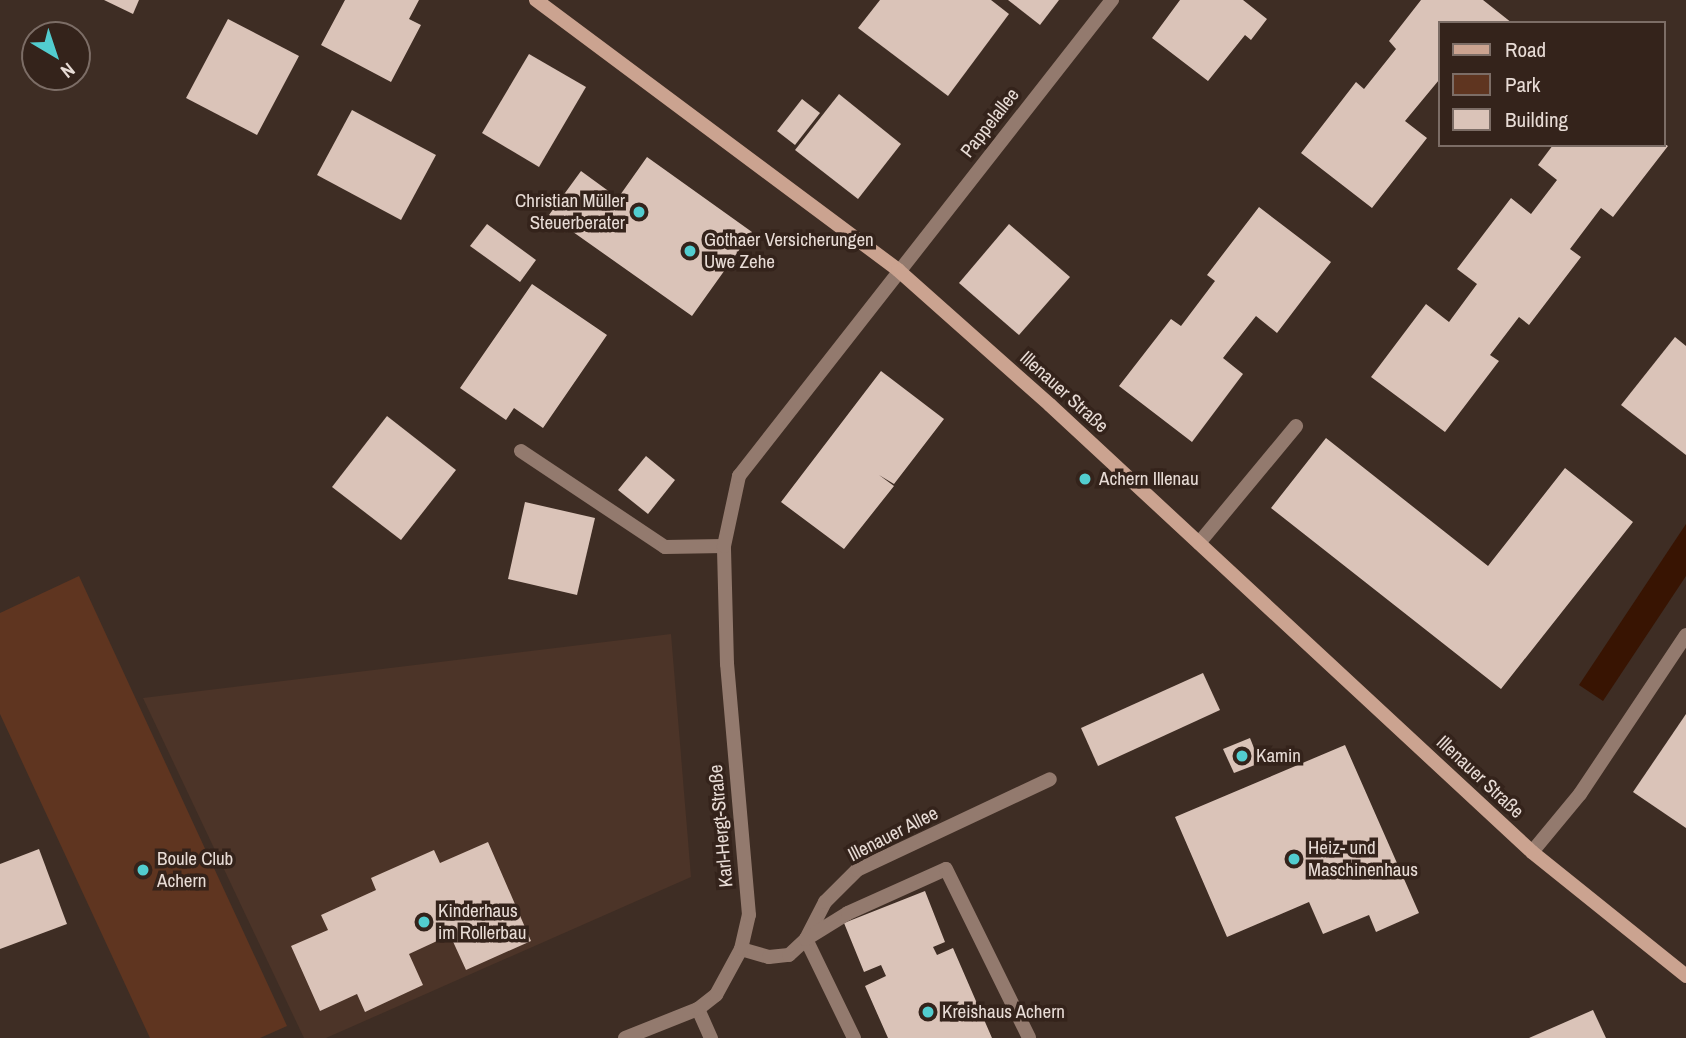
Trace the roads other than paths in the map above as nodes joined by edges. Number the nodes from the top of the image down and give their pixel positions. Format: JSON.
{"nodes":[{"id":1,"x":536,"y":0,"type":"edge"},
{"id":2,"x":1112,"y":0,"type":"edge"},
{"id":3,"x":898,"y":270,"type":"junction"},
{"id":4,"x":1296,"y":426,"type":"dead end"},
{"id":5,"x":521,"y":450,"type":"dead end"},
{"id":6,"x":1199,"y":543,"type":"junction"},
{"id":7,"x":724,"y":546,"type":"junction"},
{"id":8,"x":1686,"y":635,"type":"edge"},
{"id":9,"x":1050,"y":779,"type":"dead end"},
{"id":10,"x":1532,"y":852,"type":"junction"},
{"id":11,"x":806,"y":939,"type":"junction"},
{"id":12,"x":741,"y":949,"type":"junction"},
{"id":13,"x":1686,"y":976,"type":"edge"},
{"id":14,"x":698,"y":1009,"type":"junction"},
{"id":15,"x":625,"y":1038,"type":"edge"},
{"id":16,"x":711,"y":1038,"type":"edge"},
{"id":17,"x":854,"y":1038,"type":"edge"},
{"id":18,"x":1029,"y":1038,"type":"edge"}],
"edges":[{"from":1,"to":3,"type":"main road","name":"Illenauer Straße"},
{"from":2,"to":3,"type":"street","name":"Pappelallee"},
{"from":3,"to":6,"type":"main road","name":"Illenauer Straße"},
{"from":3,"to":7,"type":"street","name":"Karl-Hergt-Straße"},
{"from":4,"to":6,"type":"street"},
{"from":5,"to":7,"type":"street"},
{"from":6,"to":10,"type":"main road","name":"Illenauer Straße"},
{"from":7,"to":12,"type":"street","name":"Karl-Hergt-Straße"},
{"from":8,"to":10,"type":"street"},
{"from":9,"to":11,"type":"street","name":"Illenauer Allee"},
{"from":10,"to":13,"type":"main road","name":"Illenauer Straße"},
{"from":11,"to":12,"type":"street"},
{"from":11,"to":17,"type":"street"},
{"from":11,"to":18,"type":"street"},
{"from":12,"to":14,"type":"street","name":"Karl-Hergt-Straße"},
{"from":14,"to":15,"type":"street","name":"Karl-Hergt-Straße"},
{"from":14,"to":16,"type":"street"}]}
